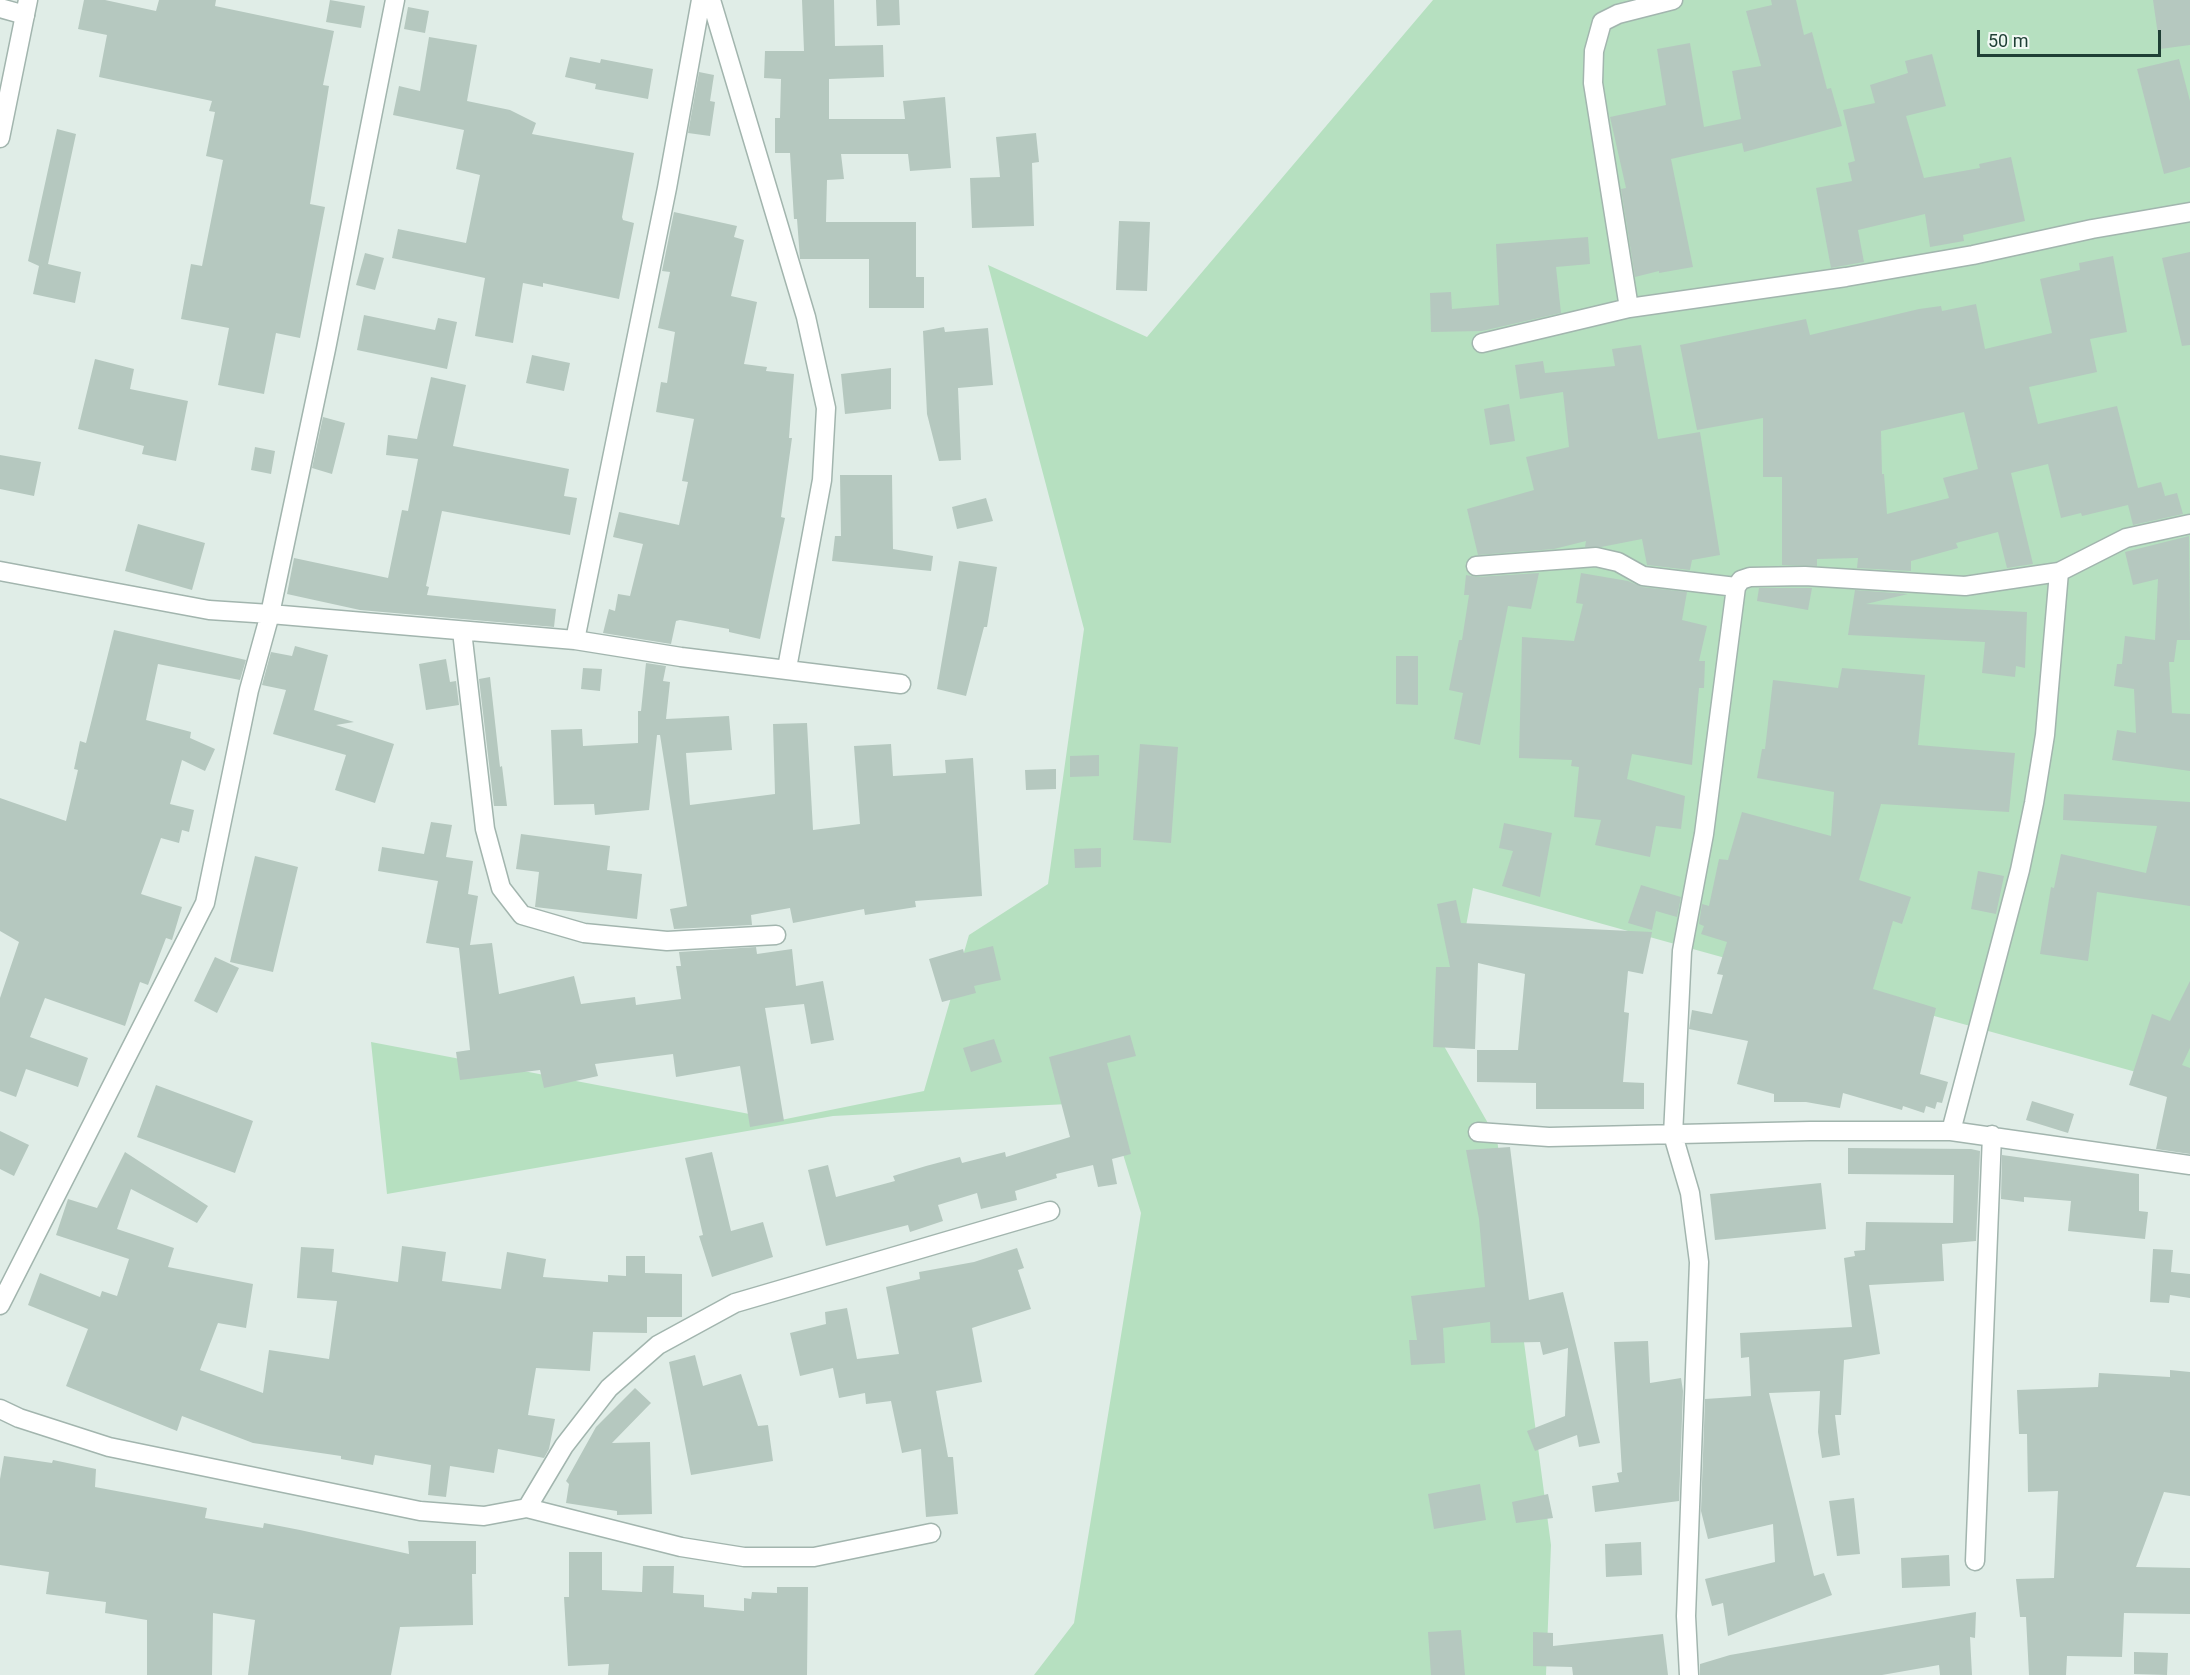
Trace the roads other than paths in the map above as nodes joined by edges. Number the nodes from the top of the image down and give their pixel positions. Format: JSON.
{"nodes":[{"id":1,"x":395,"y":0,"type":"edge"},
{"id":2,"x":701,"y":0,"type":"edge"},
{"id":3,"x":711,"y":0,"type":"edge"},
{"id":4,"x":1673,"y":0,"type":"edge"},
{"id":5,"x":0,"y":8,"type":"edge"},
{"id":6,"x":27,"y":8,"type":"edge"},
{"id":7,"x":0,"y":138,"type":"edge"},
{"id":8,"x":2190,"y":212,"type":"edge"},
{"id":9,"x":1629,"y":308,"type":"junction"},
{"id":10,"x":1482,"y":343,"type":"dead end"},
{"id":11,"x":2190,"y":524,"type":"edge"},
{"id":12,"x":1476,"y":566,"type":"dead end"},
{"id":13,"x":0,"y":571,"type":"edge"},
{"id":14,"x":2059,"y":572,"type":"junction"},
{"id":15,"x":1736,"y":587,"type":"junction"},
{"id":16,"x":270,"y":614,"type":"junction"},
{"id":17,"x":462,"y":632,"type":"junction"},
{"id":18,"x":575,"y":640,"type":"junction"},
{"id":19,"x":787,"y":668,"type":"junction"},
{"id":20,"x":901,"y":684,"type":"dead end"},
{"id":21,"x":776,"y":934,"type":"dead end"},
{"id":22,"x":1951,"y":1131,"type":"junction"},
{"id":23,"x":1478,"y":1132,"type":"dead end"},
{"id":24,"x":1673,"y":1135,"type":"junction"},
{"id":25,"x":1992,"y":1135,"type":"junction"},
{"id":26,"x":2190,"y":1165,"type":"edge"},
{"id":27,"x":1050,"y":1211,"type":"dead end"},
{"id":28,"x":0,"y":1305,"type":"edge"},
{"id":29,"x":0,"y":1409,"type":"edge"},
{"id":30,"x":527,"y":1508,"type":"junction"},
{"id":31,"x":931,"y":1533,"type":"dead end"},
{"id":32,"x":1975,"y":1561,"type":"dead end"},
{"id":33,"x":1689,"y":1675,"type":"edge"}],
"edges":[{"from":1,"to":16,"type":"street"},
{"from":2,"to":18,"type":"street"},
{"from":3,"to":19,"type":"street"},
{"from":4,"to":9,"type":"street"},
{"from":5,"to":6,"type":"street"},
{"from":6,"to":7,"type":"street"},
{"from":8,"to":9,"type":"street"},
{"from":9,"to":10,"type":"street"},
{"from":11,"to":14,"type":"street"},
{"from":12,"to":15,"type":"street"},
{"from":13,"to":16,"type":"street"},
{"from":14,"to":15,"type":"street"},
{"from":14,"to":22,"type":"street"},
{"from":15,"to":24,"type":"street"},
{"from":16,"to":17,"type":"street"},
{"from":16,"to":28,"type":"street"},
{"from":17,"to":18,"type":"street"},
{"from":17,"to":21,"type":"street"},
{"from":18,"to":19,"type":"street"},
{"from":19,"to":20,"type":"street"},
{"from":22,"to":24,"type":"street"},
{"from":22,"to":25,"type":"street"},
{"from":23,"to":24,"type":"street"},
{"from":24,"to":33,"type":"street"},
{"from":25,"to":26,"type":"street"},
{"from":25,"to":32,"type":"street"},
{"from":27,"to":30,"type":"street"},
{"from":29,"to":30,"type":"street"},
{"from":30,"to":31,"type":"street"}]}
